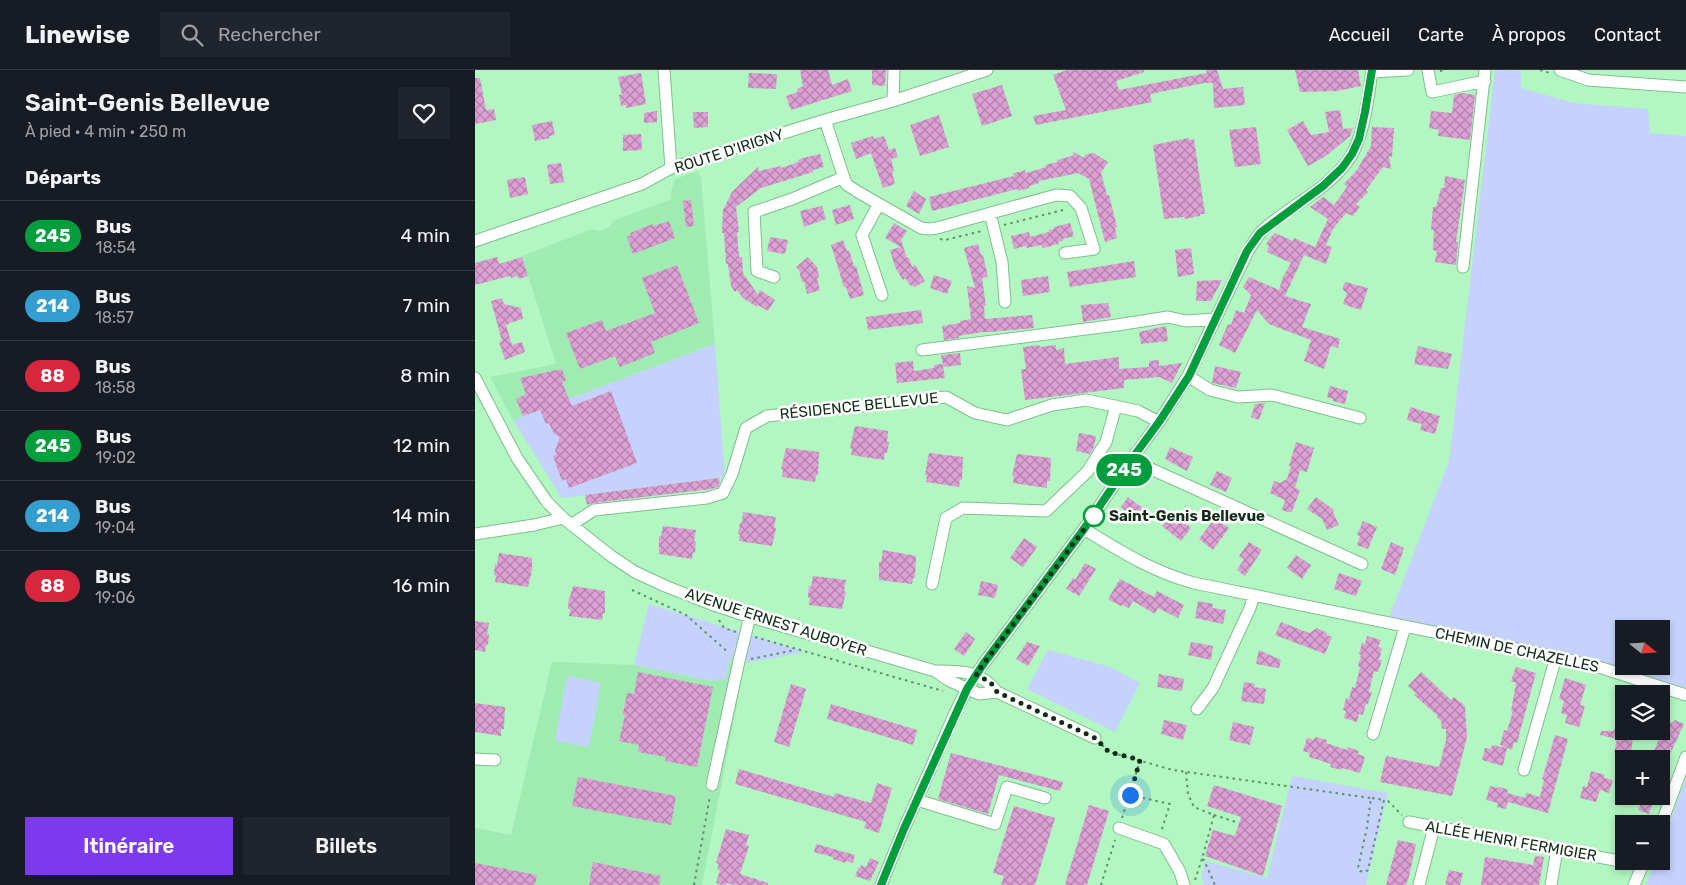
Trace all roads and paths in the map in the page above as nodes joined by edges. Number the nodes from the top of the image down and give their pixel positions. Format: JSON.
{"nodes":[{"id":1,"x":664,"y":70,"type":"edge"},
{"id":2,"x":894,"y":70,"type":"edge"},
{"id":3,"x":987,"y":70,"type":"edge"},
{"id":4,"x":1408,"y":70,"type":"edge"},
{"id":5,"x":1428,"y":70,"type":"edge"},
{"id":6,"x":1561,"y":70,"type":"edge"},
{"id":7,"x":1372,"y":71,"type":"edge"},
{"id":8,"x":1485,"y":76,"type":"edge"},
{"id":9,"x":1610,"y":76,"type":"edge"},
{"id":10,"x":1686,"y":87,"type":"edge"},
{"id":11,"x":893,"y":101,"type":"junction"},
{"id":12,"x":825,"y":120,"type":"junction"},
{"id":13,"x":671,"y":168,"type":"junction"},
{"id":14,"x":844,"y":177,"type":"junction"},
{"id":15,"x":879,"y":204,"type":"junction"},
{"id":16,"x":989,"y":213,"type":"junction"},
{"id":17,"x":475,"y":241,"type":"edge"},
{"id":18,"x":1065,"y":253,"type":"dead end"},
{"id":19,"x":1463,"y":267,"type":"dead end"},
{"id":20,"x":774,"y":277,"type":"dead end"},
{"id":21,"x":882,"y":295,"type":"dead end"},
{"id":22,"x":1005,"y":302,"type":"dead end"},
{"id":23,"x":1215,"y":319,"type":"junction"},
{"id":24,"x":922,"y":350,"type":"dead end"},
{"id":25,"x":1189,"y":376,"type":"junction"},
{"id":26,"x":475,"y":378,"type":"edge"},
{"id":27,"x":1116,"y":406,"type":"junction"},
{"id":28,"x":1361,"y":418,"type":"dead end"},
{"id":29,"x":1159,"y":422,"type":"junction"},
{"id":30,"x":1131,"y":460,"type":"junction"},
{"id":31,"x":567,"y":521,"type":"junction"},
{"id":32,"x":1084,"y":529,"type":"junction"},
{"id":33,"x":475,"y":534,"type":"edge"},
{"id":34,"x":1361,"y":564,"type":"dead end"},
{"id":35,"x":932,"y":584,"type":"dead end"},
{"id":36,"x":632,"y":590,"type":"dead end"},
{"id":37,"x":1254,"y":595,"type":"junction"},
{"id":38,"x":711,"y":604,"type":"junction"},
{"id":39,"x":751,"y":616,"type":"junction"},
{"id":40,"x":1405,"y":627,"type":"junction"},
{"id":41,"x":746,"y":635,"type":"junction"},
{"id":42,"x":797,"y":649,"type":"junction"},
{"id":43,"x":1556,"y":657,"type":"junction"},
{"id":44,"x":739,"y":661,"type":"junction"},
{"id":45,"x":935,"y":671,"type":"junction"},
{"id":46,"x":976,"y":674,"type":"junction"},
{"id":47,"x":967,"y":689,"type":"junction"},
{"id":48,"x":997,"y":692,"type":"junction"},
{"id":49,"x":949,"y":693,"type":"dead end"},
{"id":50,"x":1686,"y":695,"type":"edge"},
{"id":51,"x":1197,"y":709,"type":"dead end"},
{"id":52,"x":1373,"y":734,"type":"dead end"},
{"id":53,"x":1095,"y":738,"type":"joint"},
{"id":54,"x":1686,"y":757,"type":"edge"},
{"id":55,"x":475,"y":759,"type":"edge"},
{"id":56,"x":495,"y":760,"type":"dead end"},
{"id":57,"x":1140,"y":760,"type":"junction"},
{"id":58,"x":1524,"y":770,"type":"dead end"},
{"id":59,"x":1186,"y":772,"type":"junction"},
{"id":60,"x":712,"y":785,"type":"joint"},
{"id":61,"x":1130,"y":795,"type":"junction"},
{"id":62,"x":1045,"y":798,"type":"dead end"},
{"id":63,"x":1371,"y":798,"type":"junction"},
{"id":64,"x":917,"y":800,"type":"junction"},
{"id":65,"x":1384,"y":800,"type":"junction"},
{"id":66,"x":1214,"y":815,"type":"junction"},
{"id":67,"x":1665,"y":815,"type":"edge"},
{"id":68,"x":1409,"y":822,"type":"joint"},
{"id":69,"x":1239,"y":823,"type":"dead end"},
{"id":70,"x":1434,"y":827,"type":"junction"},
{"id":71,"x":1119,"y":828,"type":"junction"},
{"id":72,"x":1158,"y":841,"type":"junction"},
{"id":73,"x":1557,"y":849,"type":"junction"},
{"id":74,"x":1202,"y":859,"type":"junction"},
{"id":75,"x":1615,"y":860,"type":"edge"},
{"id":76,"x":1640,"y":870,"type":"edge"},
{"id":77,"x":1196,"y":879,"type":"dead end"},
{"id":78,"x":694,"y":885,"type":"edge"},
{"id":79,"x":881,"y":885,"type":"edge"},
{"id":80,"x":1101,"y":885,"type":"edge"},
{"id":81,"x":1184,"y":885,"type":"edge"},
{"id":82,"x":1215,"y":885,"type":"edge"},
{"id":83,"x":1419,"y":885,"type":"edge"},
{"id":84,"x":1551,"y":885,"type":"edge"},
{"id":85,"x":1634,"y":885,"type":"edge"}],
"edges":[{"from":1,"to":13,"type":"street"},
{"from":2,"to":11,"type":"street"},
{"from":3,"to":11,"type":"street","name":"ROUTE D'IRIGNY"},
{"from":4,"to":7,"type":"street"},
{"from":5,"to":8,"type":"street"},
{"from":6,"to":9,"type":"street"},
{"from":7,"to":23,"type":"street"},
{"from":8,"to":19,"type":"street"},
{"from":9,"to":10,"type":"street"},
{"from":11,"to":12,"type":"street","name":"ROUTE D'IRIGNY"},
{"from":12,"to":13,"type":"street","name":"ROUTE D'IRIGNY"},
{"from":12,"to":14,"type":"street"},
{"from":13,"to":17,"type":"street","name":"ROUTE D'IRIGNY"},
{"from":14,"to":15,"type":"street"},
{"from":14,"to":20,"type":"street"},
{"from":15,"to":16,"type":"street"},
{"from":15,"to":21,"type":"street"},
{"from":16,"to":18,"type":"street"},
{"from":16,"to":22,"type":"street"},
{"from":23,"to":24,"type":"street"},
{"from":23,"to":25,"type":"street"},
{"from":25,"to":28,"type":"street"},
{"from":25,"to":29,"type":"street"},
{"from":26,"to":31,"type":"street","name":"AVENUE ERNEST AUBOYER"},
{"from":27,"to":29,"type":"street","name":"RÉSIDENCE BELLEVUE"},
{"from":27,"to":31,"type":"street","name":"RÉSIDENCE BELLEVUE"},
{"from":27,"to":35,"type":"street"},
{"from":29,"to":30,"type":"street"},
{"from":30,"to":32,"type":"street"},
{"from":30,"to":34,"type":"street"},
{"from":31,"to":33,"type":"street","name":"RÉSIDENCE BELLEVUE"},
{"from":31,"to":38,"type":"street","name":"AVENUE ERNEST AUBOYER"},
{"from":32,"to":37,"type":"street","name":"CHEMIN DE CHAZELLES"},
{"from":32,"to":46,"type":"street"},
{"from":36,"to":44,"type":"path"},
{"from":37,"to":40,"type":"street","name":"CHEMIN DE CHAZELLES"},
{"from":37,"to":51,"type":"street"},
{"from":38,"to":39,"type":"street","name":"AVENUE ERNEST AUBOYER"},
{"from":38,"to":41,"type":"path"},
{"from":39,"to":41,"type":"street"},
{"from":39,"to":45,"type":"street","name":"AVENUE ERNEST AUBOYER"},
{"from":40,"to":43,"type":"street","name":"CHEMIN DE CHAZELLES"},
{"from":40,"to":52,"type":"street"},
{"from":41,"to":42,"type":"path"},
{"from":41,"to":44,"type":"street"},
{"from":42,"to":44,"type":"path"},
{"from":42,"to":49,"type":"path"},
{"from":43,"to":50,"type":"street","name":"CHEMIN DE CHAZELLES"},
{"from":43,"to":58,"type":"street"},
{"from":44,"to":60,"type":"street"},
{"from":45,"to":46,"type":"street","name":"AVENUE ERNEST AUBOYER"},
{"from":45,"to":47,"type":"street","name":"AVENUE ERNEST AUBOYER"},
{"from":46,"to":47,"type":"street"},
{"from":46,"to":48,"type":"street"},
{"from":47,"to":48,"type":"street","name":"AVENUE ERNEST AUBOYER"},
{"from":47,"to":64,"type":"street"},
{"from":48,"to":53,"type":"street"},
{"from":53,"to":57,"type":"path"},
{"from":54,"to":67,"type":"street"},
{"from":55,"to":56,"type":"street"},
{"from":57,"to":59,"type":"path"},
{"from":57,"to":61,"type":"path"},
{"from":59,"to":63,"type":"path"},
{"from":59,"to":66,"type":"path"},
{"from":60,"to":78,"type":"path"},
{"from":61,"to":71,"type":"path"},
{"from":61,"to":72,"type":"path"},
{"from":62,"to":64,"type":"street"},
{"from":63,"to":65,"type":"path"},
{"from":63,"to":65,"type":"path"},
{"from":64,"to":79,"type":"street"},
{"from":65,"to":68,"type":"path"},
{"from":66,"to":69,"type":"path"},
{"from":66,"to":74,"type":"path"},
{"from":68,"to":70,"type":"street","name":"ALLÉE HENRI FERMIGIER"},
{"from":70,"to":73,"type":"street","name":"ALLÉE HENRI FERMIGIER"},
{"from":70,"to":83,"type":"street"},
{"from":71,"to":72,"type":"street"},
{"from":71,"to":80,"type":"path"},
{"from":72,"to":81,"type":"street"},
{"from":73,"to":75,"type":"street","name":"ALLÉE HENRI FERMIGIER"},
{"from":73,"to":84,"type":"street"},
{"from":74,"to":77,"type":"path"},
{"from":74,"to":82,"type":"path"},
{"from":76,"to":85,"type":"street"}]}
